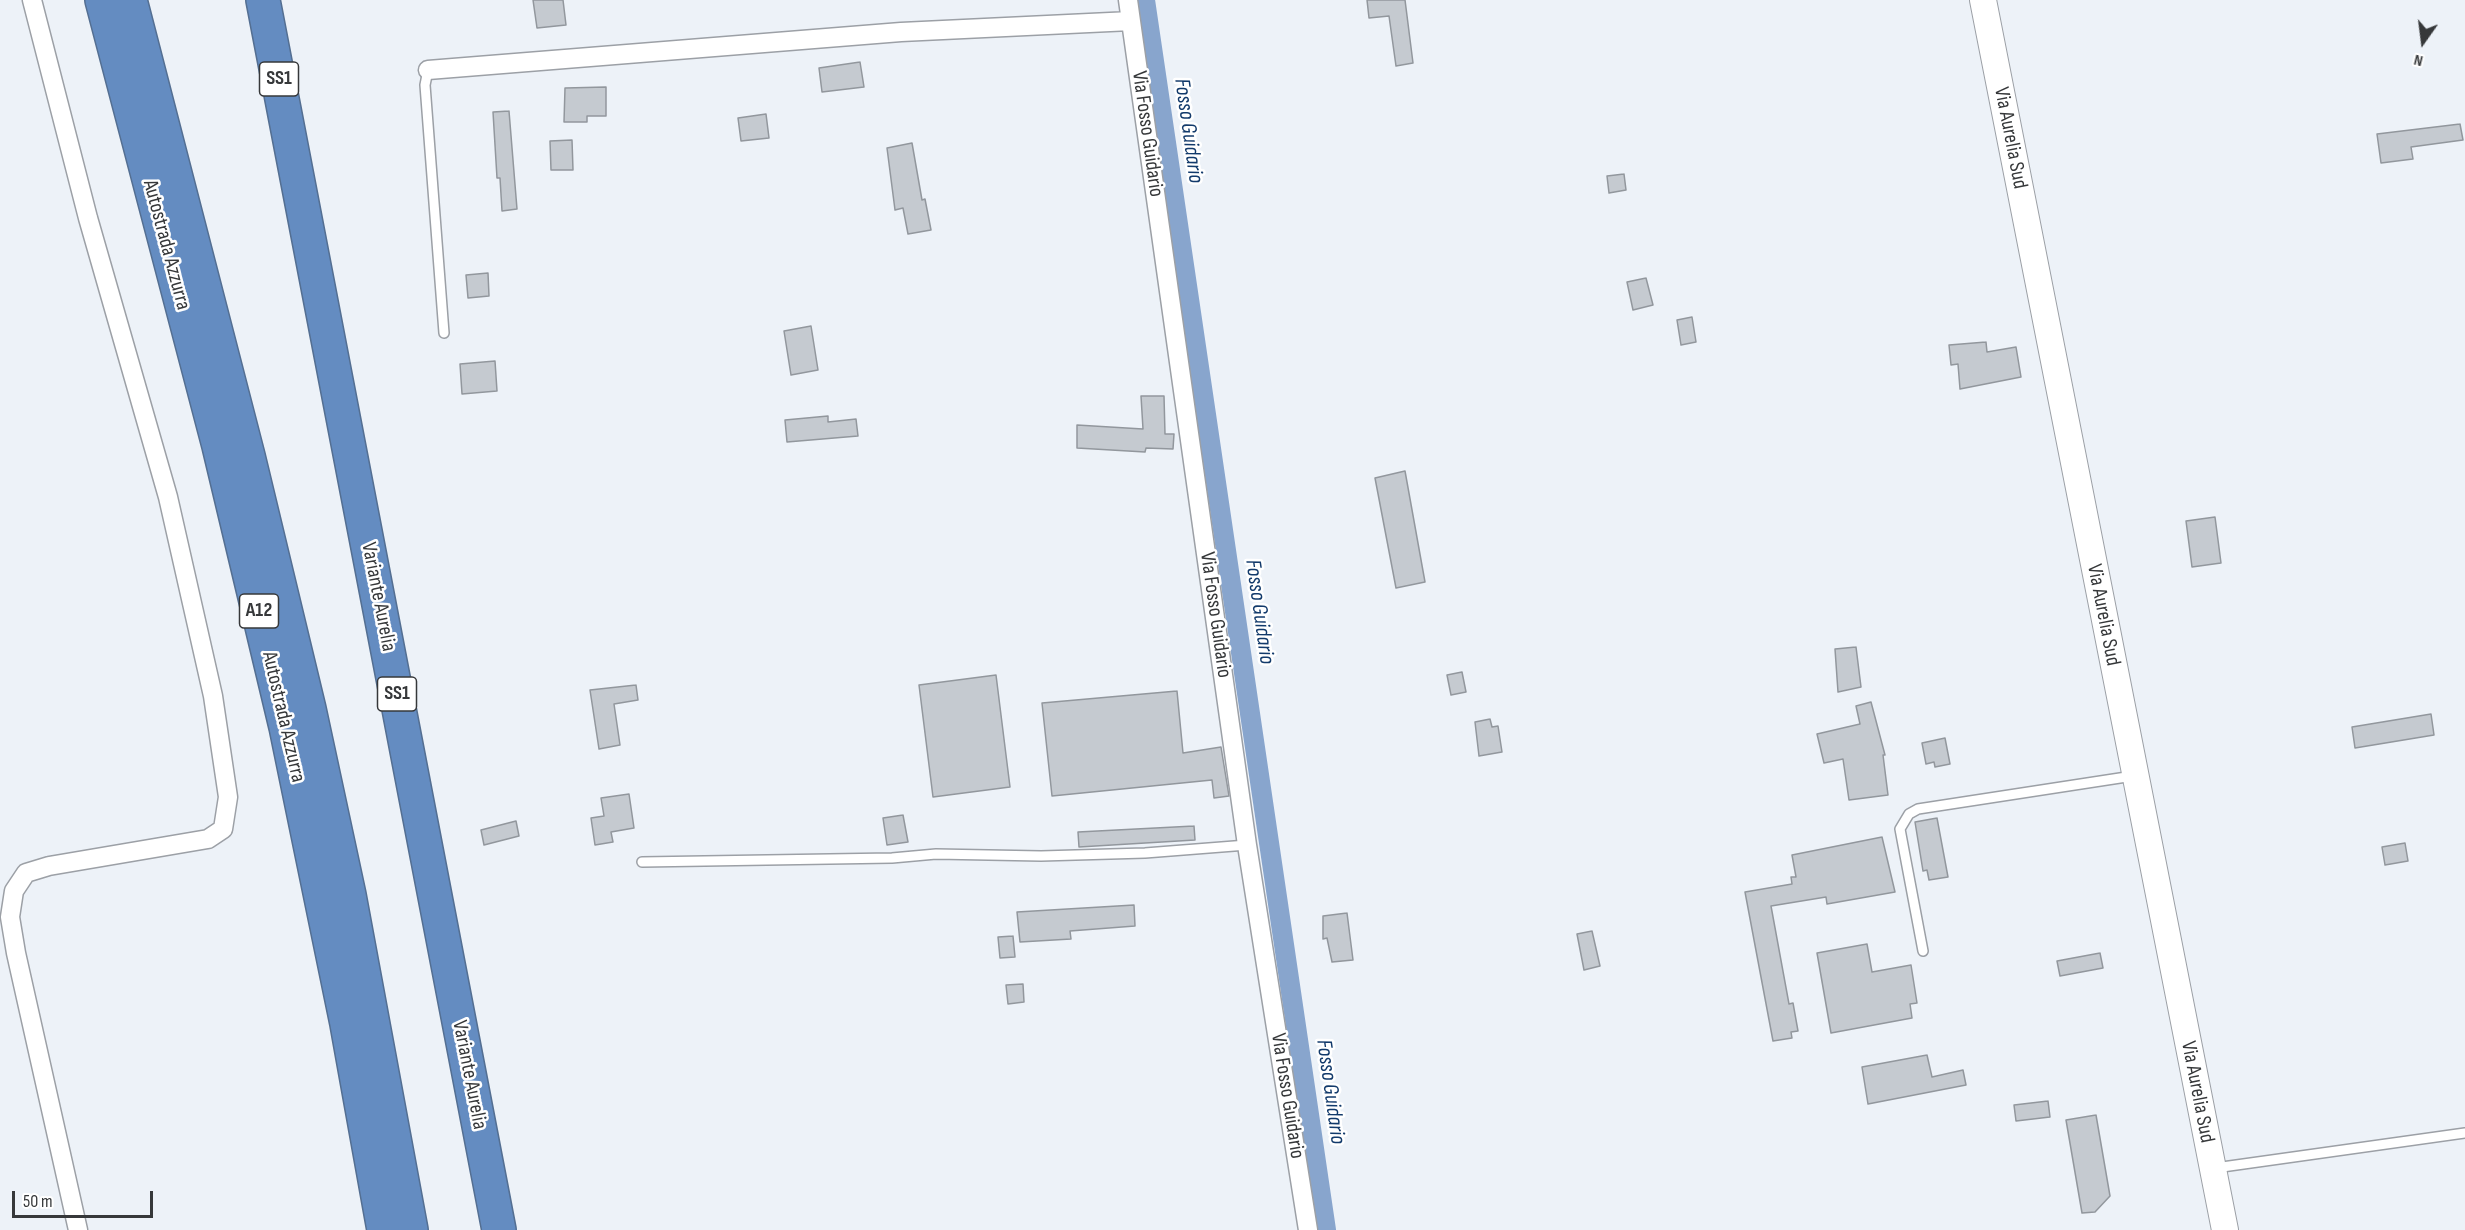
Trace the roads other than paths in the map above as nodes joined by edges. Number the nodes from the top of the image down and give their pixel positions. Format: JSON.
{"nodes":[{"id":1,"x":32,"y":0,"type":"edge"},
{"id":2,"x":102,"y":0,"type":"edge"},
{"id":3,"x":130,"y":0,"type":"edge"},
{"id":4,"x":263,"y":0,"type":"edge"},
{"id":5,"x":285,"y":0,"type":"edge"},
{"id":6,"x":1128,"y":0,"type":"edge"},
{"id":7,"x":1983,"y":0,"type":"edge"},
{"id":8,"x":1131,"y":21,"type":"junction"},
{"id":9,"x":428,"y":70,"type":"joint"},
{"id":10,"x":444,"y":333,"type":"dead end"},
{"id":11,"x":2134,"y":776,"type":"junction"},
{"id":12,"x":1247,"y":845,"type":"junction"},
{"id":13,"x":642,"y":862,"type":"dead end"},
{"id":14,"x":1923,"y":951,"type":"dead end"},
{"id":15,"x":2465,"y":1133,"type":"edge"},
{"id":16,"x":2212,"y":1168,"type":"junction"},
{"id":17,"x":78,"y":1230,"type":"edge"},
{"id":18,"x":384,"y":1230,"type":"edge"},
{"id":19,"x":411,"y":1230,"type":"edge"},
{"id":20,"x":500,"y":1230,"type":"edge"},
{"id":21,"x":521,"y":1230,"type":"edge"},
{"id":22,"x":1308,"y":1230,"type":"edge"},
{"id":23,"x":2225,"y":1230,"type":"edge"}],
"edges":[{"from":1,"to":17,"type":"street"},
{"from":2,"to":18,"type":"highway","name":"Autostrada Azzurra","number":"A12"},
{"from":3,"to":19,"type":"highway","name":"Autostrada Azzurra","number":"A12"},
{"from":4,"to":20,"type":"highway","name":"Variante Aurelia","number":"SS1"},
{"from":5,"to":21,"type":"highway","name":"Variante Aurelia","number":"SS1"},
{"from":6,"to":8,"type":"street","name":"Via Fosso Guidario"},
{"from":7,"to":11,"type":"main road","name":"Via Aurelia Sud"},
{"from":8,"to":9,"type":"street"},
{"from":8,"to":12,"type":"street","name":"Via Fosso Guidario"},
{"from":9,"to":10,"type":"lane"},
{"from":11,"to":14,"type":"lane"},
{"from":11,"to":16,"type":"main road","name":"Via Aurelia Sud"},
{"from":12,"to":13,"type":"lane"},
{"from":12,"to":22,"type":"street","name":"Via Fosso Guidario"},
{"from":15,"to":16,"type":"lane"},
{"from":16,"to":23,"type":"main road","name":"Via Aurelia Sud"}]}
